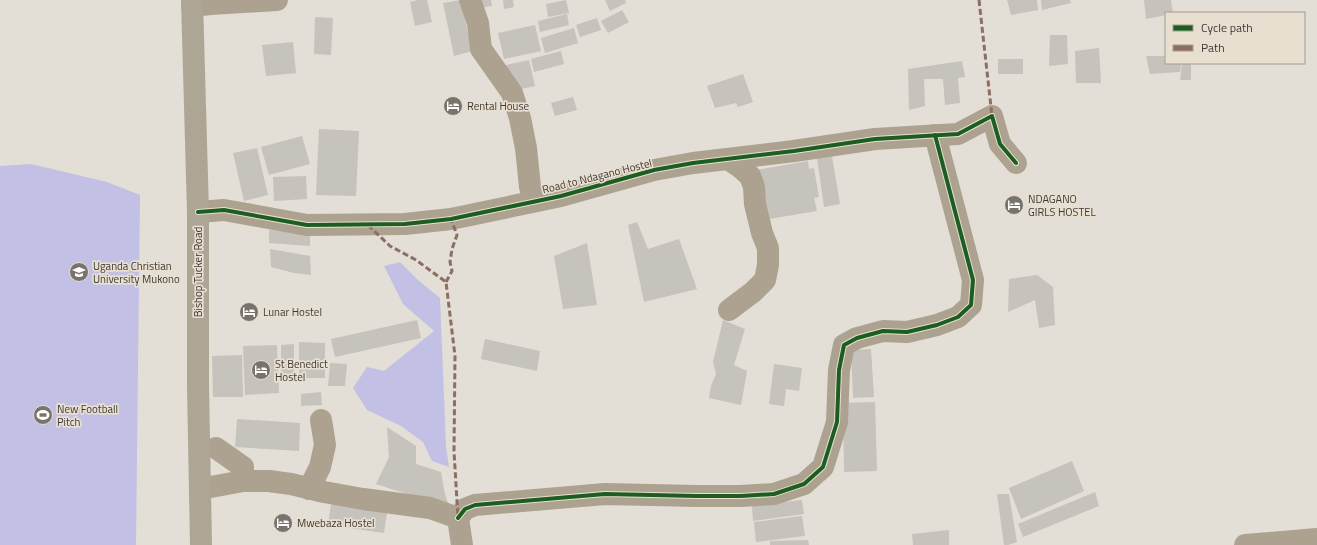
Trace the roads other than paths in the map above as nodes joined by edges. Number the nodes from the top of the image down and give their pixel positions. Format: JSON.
{"nodes":[{"id":1,"x":277,"y":0,"type":"edge"},
{"id":2,"x":470,"y":0,"type":"edge"},
{"id":3,"x":192,"y":3,"type":"edge"},
{"id":4,"x":935,"y":135,"type":"junction"},
{"id":5,"x":728,"y":160,"type":"junction"},
{"id":6,"x":1016,"y":163,"type":"dead end"},
{"id":7,"x":534,"y":201,"type":"junction"},
{"id":8,"x":198,"y":212,"type":"junction"},
{"id":9,"x":729,"y":310,"type":"dead end"},
{"id":10,"x":321,"y":420,"type":"dead end"},
{"id":11,"x":216,"y":448,"type":"dead end"},
{"id":12,"x":244,"y":481,"type":"junction"},
{"id":13,"x":200,"y":489,"type":"junction"},
{"id":14,"x":309,"y":489,"type":"junction"},
{"id":15,"x":458,"y":518,"type":"junction"},
{"id":16,"x":1317,"y":539,"type":"edge"},
{"id":17,"x":201,"y":545,"type":"edge"},
{"id":18,"x":462,"y":545,"type":"edge"},
{"id":19,"x":1245,"y":545,"type":"edge"}],
"edges":[{"from":1,"to":3,"type":"street"},
{"from":2,"to":7,"type":"street"},
{"from":3,"to":8,"type":"main road","name":"Bishop Tucker Road"},
{"from":4,"to":5,"type":"street","name":"Road to Ndagano Hostel"},
{"from":4,"to":6,"type":"street","name":"Road to Ndagano Hostel"},
{"from":4,"to":15,"type":"street"},
{"from":5,"to":7,"type":"street","name":"Road to Ndagano Hostel"},
{"from":5,"to":9,"type":"street"},
{"from":7,"to":8,"type":"street","name":"Road to Ndagano Hostel"},
{"from":8,"to":13,"type":"main road","name":"Bishop Tucker Road"},
{"from":10,"to":14,"type":"street"},
{"from":11,"to":12,"type":"street"},
{"from":12,"to":13,"type":"street"},
{"from":12,"to":14,"type":"street"},
{"from":13,"to":17,"type":"main road","name":"Bishop Tucker Road"},
{"from":14,"to":15,"type":"street"},
{"from":15,"to":18,"type":"street"},
{"from":16,"to":19,"type":"street"}]}
